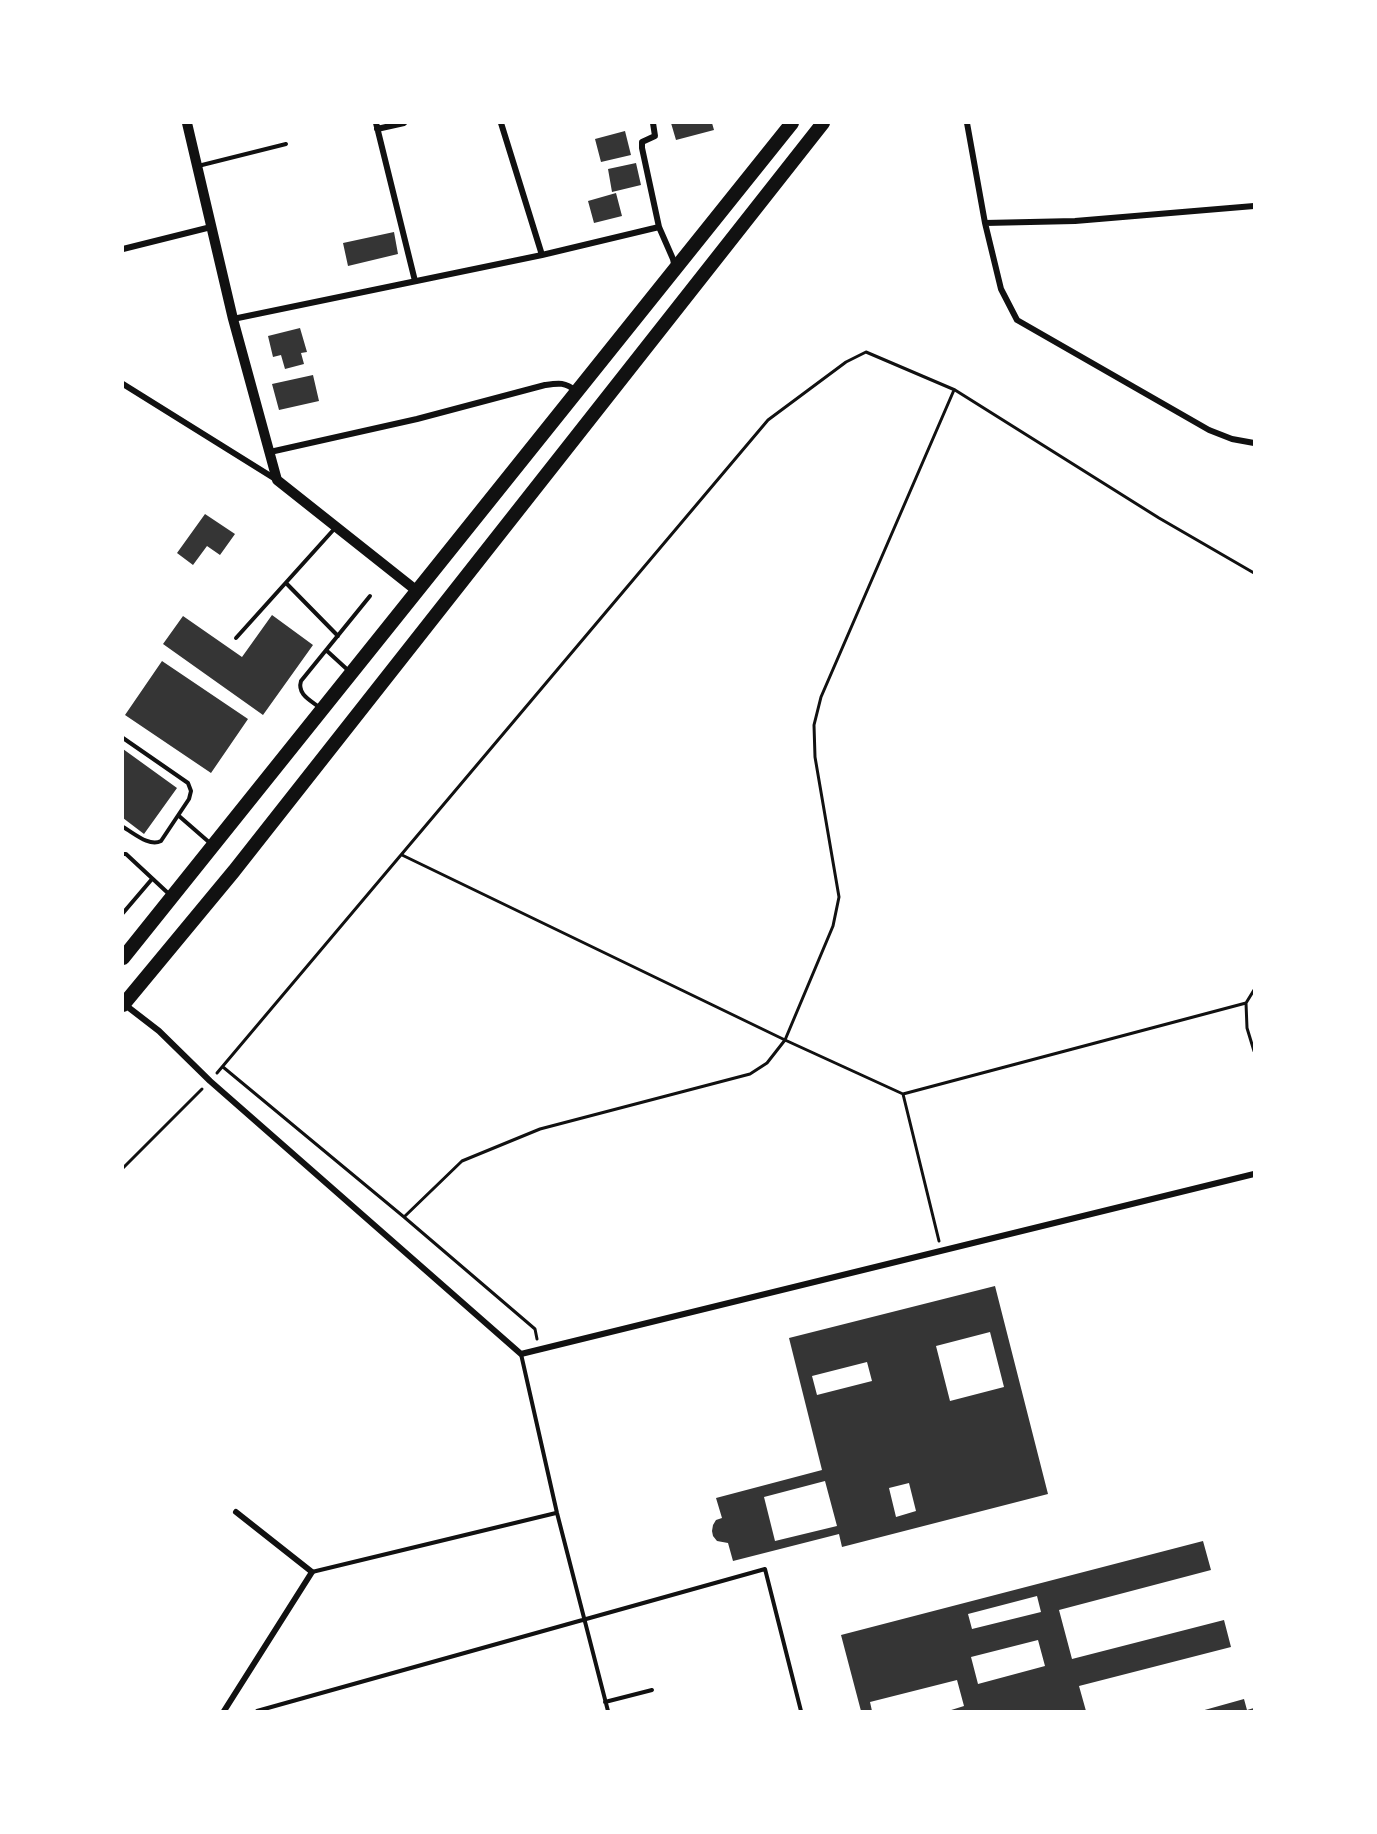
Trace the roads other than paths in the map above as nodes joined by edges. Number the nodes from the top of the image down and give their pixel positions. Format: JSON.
{"nodes":[{"id":1,"x":187,"y":123,"type":"edge"},
{"id":2,"x":404,"y":123,"type":"edge"},
{"id":3,"x":501,"y":123,"type":"edge"},
{"id":4,"x":653,"y":123,"type":"edge"},
{"id":5,"x":792,"y":123,"type":"edge"},
{"id":6,"x":823,"y":123,"type":"edge"},
{"id":7,"x":967,"y":123,"type":"edge"},
{"id":8,"x":377,"y":126,"type":"edge"},
{"id":9,"x":286,"y":144,"type":"dead end"},
{"id":10,"x":197,"y":166,"type":"junction"},
{"id":11,"x":1254,"y":206,"type":"edge"},
{"id":12,"x":985,"y":223,"type":"junction"},
{"id":13,"x":211,"y":227,"type":"junction"},
{"id":14,"x":659,"y":227,"type":"junction"},
{"id":15,"x":123,"y":249,"type":"edge"},
{"id":16,"x":542,"y":255,"type":"junction"},
{"id":17,"x":675,"y":268,"type":"junction"},
{"id":18,"x":415,"y":281,"type":"junction"},
{"id":19,"x":233,"y":320,"type":"junction"},
{"id":20,"x":123,"y":384,"type":"edge"},
{"id":21,"x":576,"y":392,"type":"junction"},
{"id":22,"x":1254,"y":443,"type":"edge"},
{"id":23,"x":270,"y":452,"type":"junction"},
{"id":24,"x":277,"y":480,"type":"junction"},
{"id":25,"x":337,"y":526,"type":"junction"},
{"id":26,"x":286,"y":583,"type":"junction"},
{"id":27,"x":417,"y":591,"type":"junction"},
{"id":28,"x":370,"y":596,"type":"dead end"},
{"id":29,"x":338,"y":636,"type":"junction"},
{"id":30,"x":236,"y":638,"type":"dead end"},
{"id":31,"x":327,"y":650,"type":"junction"},
{"id":32,"x":352,"y":673,"type":"junction"},
{"id":33,"x":322,"y":710,"type":"junction"},
{"id":34,"x":123,"y":738,"type":"edge"},
{"id":35,"x":179,"y":816,"type":"junction"},
{"id":36,"x":123,"y":827,"type":"edge"},
{"id":37,"x":213,"y":846,"type":"junction"},
{"id":38,"x":123,"y":854,"type":"edge"},
{"id":39,"x":152,"y":879,"type":"junction"},
{"id":40,"x":172,"y":897,"type":"junction"},
{"id":41,"x":123,"y":913,"type":"edge"},
{"id":42,"x":125,"y":952,"type":"edge"},
{"id":43,"x":123,"y":1004,"type":"edge"},
{"id":44,"x":1254,"y":1174,"type":"edge"},
{"id":45,"x":521,"y":1354,"type":"junction"},
{"id":46,"x":236,"y":1512,"type":"dead end"},
{"id":47,"x":557,"y":1513,"type":"junction"},
{"id":48,"x":312,"y":1572,"type":"junction"},
{"id":49,"x":585,"y":1618,"type":"junction"},
{"id":50,"x":652,"y":1690,"type":"dead end"},
{"id":51,"x":605,"y":1702,"type":"junction"},
{"id":52,"x":225,"y":1711,"type":"edge"},
{"id":53,"x":257,"y":1711,"type":"edge"},
{"id":54,"x":608,"y":1711,"type":"edge"},
{"id":55,"x":801,"y":1711,"type":"edge"}],
"edges":[{"from":1,"to":10,"type":"street"},
{"from":2,"to":8,"type":"street"},
{"from":3,"to":16,"type":"street"},
{"from":4,"to":14,"type":"street"},
{"from":5,"to":17,"type":"main road"},
{"from":6,"to":43,"type":"main road"},
{"from":7,"to":12,"type":"street"},
{"from":8,"to":18,"type":"street"},
{"from":9,"to":10,"type":"lane"},
{"from":10,"to":13,"type":"street"},
{"from":11,"to":12,"type":"street"},
{"from":12,"to":22,"type":"street"},
{"from":13,"to":15,"type":"street"},
{"from":13,"to":19,"type":"street"},
{"from":14,"to":16,"type":"street"},
{"from":14,"to":17,"type":"street"},
{"from":16,"to":18,"type":"street"},
{"from":17,"to":21,"type":"main road"},
{"from":18,"to":19,"type":"street"},
{"from":19,"to":23,"type":"street"},
{"from":20,"to":24,"type":"street"},
{"from":21,"to":23,"type":"street"},
{"from":21,"to":27,"type":"main road"},
{"from":23,"to":24,"type":"street"},
{"from":24,"to":25,"type":"street"},
{"from":25,"to":26,"type":"lane"},
{"from":25,"to":27,"type":"street"},
{"from":26,"to":29,"type":"lane"},
{"from":26,"to":30,"type":"lane"},
{"from":27,"to":32,"type":"main road"},
{"from":28,"to":29,"type":"lane"},
{"from":29,"to":31,"type":"lane"},
{"from":31,"to":32,"type":"lane"},
{"from":31,"to":33,"type":"lane"},
{"from":32,"to":33,"type":"main road"},
{"from":33,"to":37,"type":"main road"},
{"from":34,"to":35,"type":"lane"},
{"from":35,"to":36,"type":"lane"},
{"from":35,"to":37,"type":"lane"},
{"from":37,"to":40,"type":"main road"},
{"from":38,"to":39,"type":"lane"},
{"from":39,"to":40,"type":"lane"},
{"from":39,"to":41,"type":"lane"},
{"from":40,"to":42,"type":"main road"},
{"from":43,"to":45,"type":"street"},
{"from":44,"to":45,"type":"street"},
{"from":45,"to":47,"type":"lane"},
{"from":46,"to":48,"type":"street"},
{"from":47,"to":48,"type":"lane"},
{"from":47,"to":49,"type":"lane"},
{"from":48,"to":52,"type":"street"},
{"from":49,"to":51,"type":"lane"},
{"from":49,"to":53,"type":"lane"},
{"from":49,"to":55,"type":"lane"},
{"from":50,"to":51,"type":"lane"},
{"from":51,"to":54,"type":"lane"}]}
